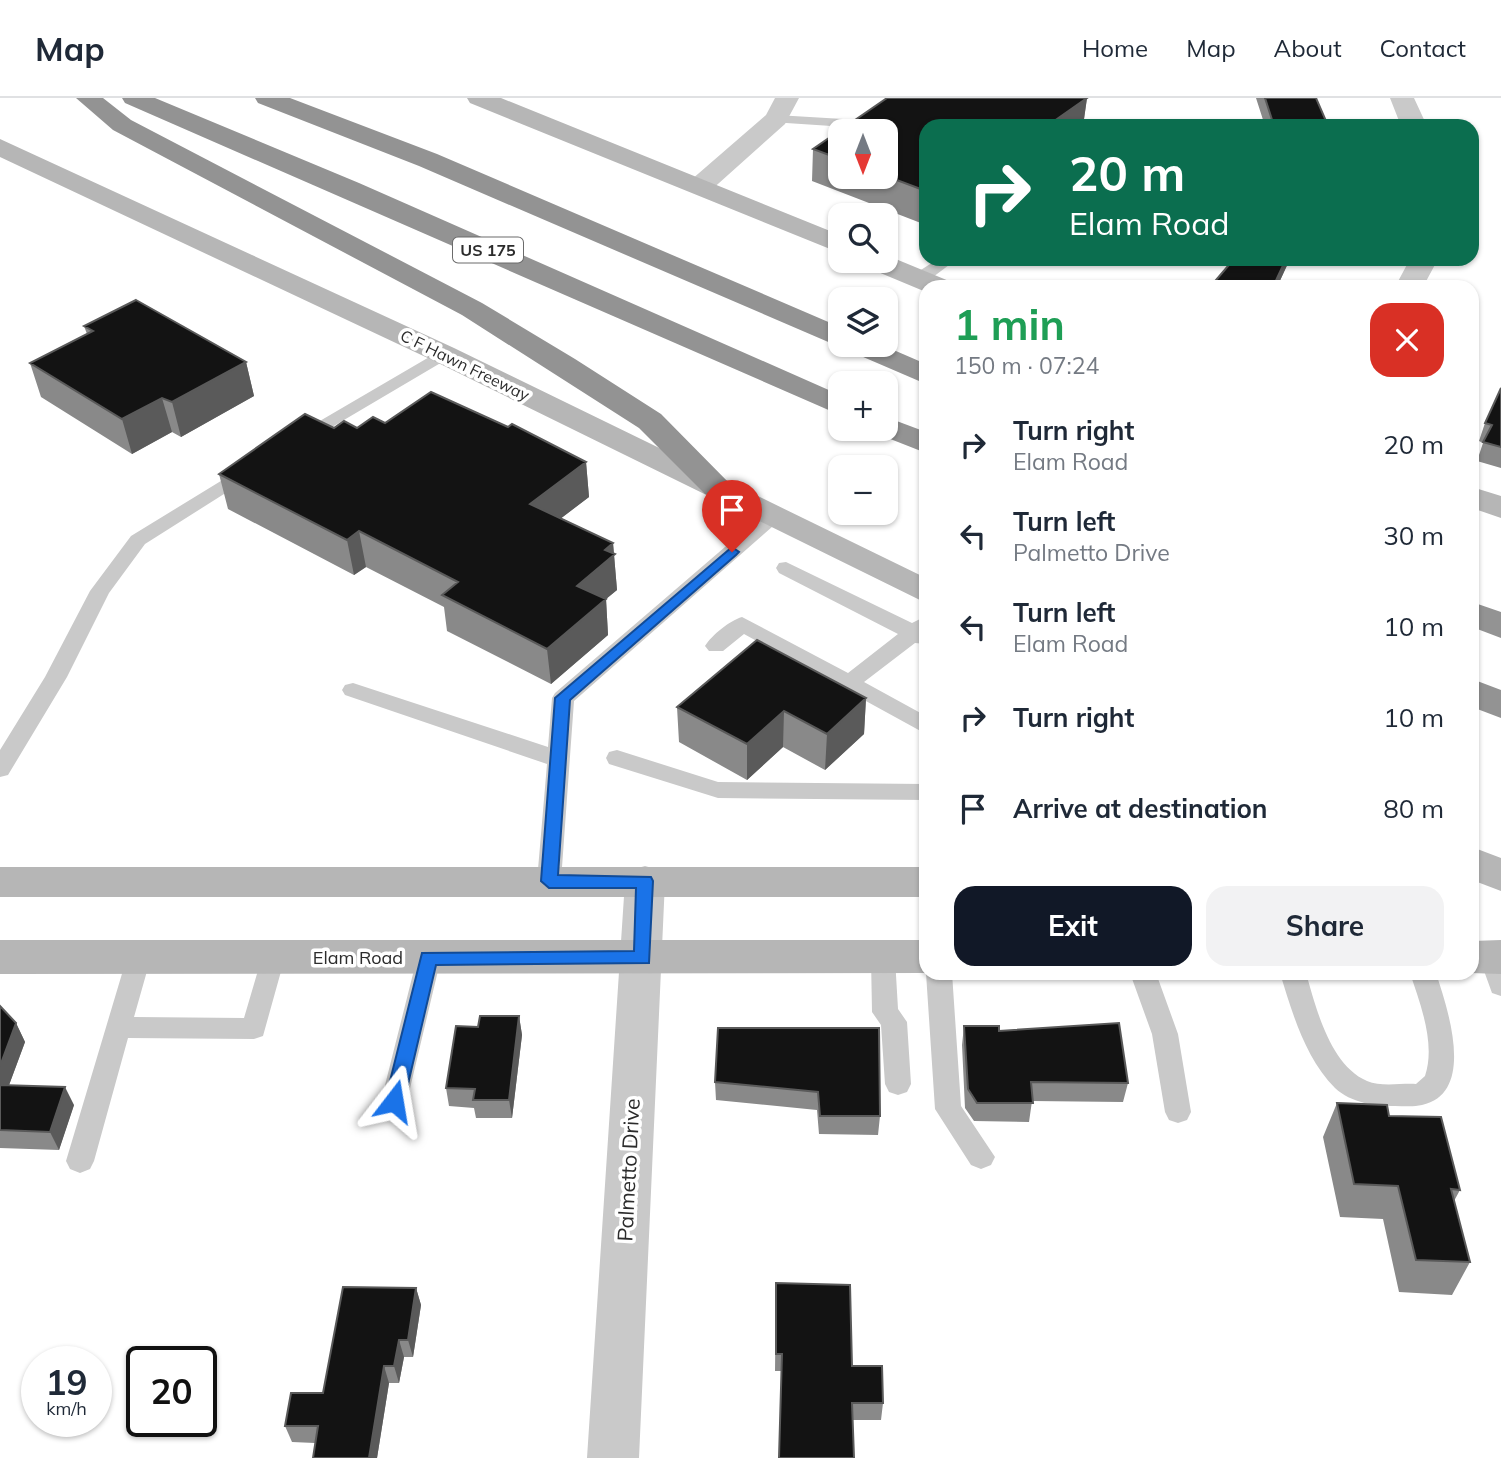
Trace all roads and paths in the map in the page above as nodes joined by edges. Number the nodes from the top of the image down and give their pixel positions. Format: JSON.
{"nodes":[{"id":1,"x":88,"y":98,"type":"edge"},
{"id":2,"x":134,"y":98,"type":"edge"},
{"id":3,"x":267,"y":98,"type":"edge"},
{"id":4,"x":479,"y":98,"type":"edge"},
{"id":5,"x":1402,"y":98,"type":"edge"},
{"id":6,"x":782,"y":108,"type":"edge"},
{"id":7,"x":896,"y":117,"type":"edge"},
{"id":8,"x":1411,"y":119,"type":"edge"},
{"id":9,"x":0,"y":147,"type":"edge"},
{"id":10,"x":700,"y":186,"type":"junction"},
{"id":11,"x":828,"y":241,"type":"edge"},
{"id":12,"x":942,"y":266,"type":"edge"},
{"id":13,"x":898,"y":270,"type":"edge"},
{"id":14,"x":922,"y":280,"type":"edge"},
{"id":15,"x":931,"y":280,"type":"edge"},
{"id":16,"x":828,"y":333,"type":"edge"},
{"id":17,"x":443,"y":354,"type":"junction"},
{"id":18,"x":885,"y":357,"type":"edge"},
{"id":19,"x":919,"y":372,"type":"edge"},
{"id":20,"x":828,"y":401,"type":"edge"},
{"id":21,"x":898,"y":431,"type":"edge"},
{"id":22,"x":919,"y":441,"type":"edge"},
{"id":23,"x":282,"y":448,"type":"edge"},
{"id":24,"x":247,"y":471,"type":"edge"},
{"id":25,"x":716,"y":487,"type":"junction"},
{"id":26,"x":1479,"y":500,"type":"edge"},
{"id":27,"x":1501,"y":508,"type":"edge"},
{"id":28,"x":774,"y":515,"type":"junction"},
{"id":29,"x":786,"y":568,"type":"dead end"},
{"id":30,"x":919,"y":588,"type":"edge"},
{"id":31,"x":1479,"y":616,"type":"edge"},
{"id":32,"x":1501,"y":626,"type":"edge"},
{"id":33,"x":919,"y":631,"type":"edge"},
{"id":34,"x":919,"y":633,"type":"edge"},
{"id":35,"x":716,"y":646,"type":"dead end"},
{"id":36,"x":849,"y":684,"type":"junction"},
{"id":37,"x":353,"y":690,"type":"dead end"},
{"id":38,"x":1479,"y":695,"type":"edge"},
{"id":39,"x":1501,"y":705,"type":"edge"},
{"id":40,"x":919,"y":722,"type":"edge"},
{"id":41,"x":617,"y":758,"type":"dead end"},
{"id":42,"x":558,"y":759,"type":"junction"},
{"id":43,"x":0,"y":769,"type":"edge"},
{"id":44,"x":919,"y":792,"type":"edge"},
{"id":45,"x":1479,"y":865,"type":"edge"},
{"id":46,"x":1501,"y":876,"type":"edge"},
{"id":47,"x":549,"y":881,"type":"junction"},
{"id":48,"x":645,"y":881,"type":"junction"},
{"id":49,"x":0,"y":882,"type":"edge"},
{"id":50,"x":919,"y":882,"type":"edge"},
{"id":51,"x":1479,"y":882,"type":"edge"},
{"id":52,"x":1501,"y":882,"type":"edge"},
{"id":53,"x":0,"y":957,"type":"edge"},
{"id":54,"x":139,"y":957,"type":"junction"},
{"id":55,"x":273,"y":957,"type":"junction"},
{"id":56,"x":919,"y":957,"type":"edge"},
{"id":57,"x":429,"y":958,"type":"junction"},
{"id":58,"x":643,"y":958,"type":"junction"},
{"id":59,"x":883,"y":958,"type":"junction"},
{"id":60,"x":939,"y":980,"type":"edge"},
{"id":61,"x":1146,"y":980,"type":"edge"},
{"id":62,"x":1295,"y":980,"type":"edge"},
{"id":63,"x":1425,"y":980,"type":"edge"},
{"id":64,"x":118,"y":1027,"type":"junction"},
{"id":65,"x":898,"y":1084,"type":"dead end"},
{"id":66,"x":394,"y":1101,"type":"dead end"},
{"id":67,"x":1178,"y":1112,"type":"dead end"},
{"id":68,"x":981,"y":1157,"type":"dead end"},
{"id":69,"x":80,"y":1161,"type":"dead end"},
{"id":70,"x":613,"y":1458,"type":"edge"}],
"edges":[{"from":1,"to":25,"type":"highway"},
{"from":2,"to":20,"type":"highway","number":"US 175"},
{"from":3,"to":16,"type":"highway"},
{"from":4,"to":10,"type":"main road"},
{"from":5,"to":8,"type":"street"},
{"from":6,"to":7,"type":"lane"},
{"from":6,"to":10,"type":"street"},
{"from":9,"to":17,"type":"main road","name":"C F Hawn Freeway"},
{"from":10,"to":11,"type":"main road"},
{"from":12,"to":15,"type":"lane"},
{"from":13,"to":14,"type":"main road"},
{"from":17,"to":23,"type":"lane"},
{"from":17,"to":25,"type":"main road","name":"C F Hawn Freeway"},
{"from":18,"to":19,"type":"highway"},
{"from":21,"to":22,"type":"highway"},
{"from":24,"to":43,"type":"lane"},
{"from":25,"to":28,"type":"main road","name":"C F Hawn Freeway"},
{"from":26,"to":27,"type":"main road"},
{"from":28,"to":30,"type":"main road","name":"C F Hawn Freeway"},
{"from":28,"to":42,"type":"lane"},
{"from":29,"to":33,"type":"lane"},
{"from":31,"to":32,"type":"highway"},
{"from":34,"to":36,"type":"lane"},
{"from":35,"to":36,"type":"lane"},
{"from":36,"to":40,"type":"lane"},
{"from":37,"to":42,"type":"lane"},
{"from":38,"to":39,"type":"highway"},
{"from":41,"to":44,"type":"lane"},
{"from":42,"to":47,"type":"lane"},
{"from":45,"to":46,"type":"main road"},
{"from":47,"to":48,"type":"main road"},
{"from":47,"to":49,"type":"main road"},
{"from":48,"to":50,"type":"main road"},
{"from":48,"to":58,"type":"street","name":"Palmetto Drive"},
{"from":51,"to":52,"type":"main road"},
{"from":53,"to":54,"type":"main road","name":"Elam Road"},
{"from":54,"to":55,"type":"main road","name":"Elam Road"},
{"from":54,"to":64,"type":"lane"},
{"from":55,"to":57,"type":"main road","name":"Elam Road"},
{"from":55,"to":64,"type":"lane"},
{"from":56,"to":59,"type":"main road","name":"Elam Road"},
{"from":57,"to":58,"type":"main road","name":"Elam Road"},
{"from":57,"to":66,"type":"lane"},
{"from":58,"to":59,"type":"main road","name":"Elam Road"},
{"from":58,"to":70,"type":"street","name":"Palmetto Drive"},
{"from":59,"to":65,"type":"lane"},
{"from":60,"to":68,"type":"lane"},
{"from":61,"to":67,"type":"lane"},
{"from":62,"to":63,"type":"lane"},
{"from":64,"to":69,"type":"lane"}]}
